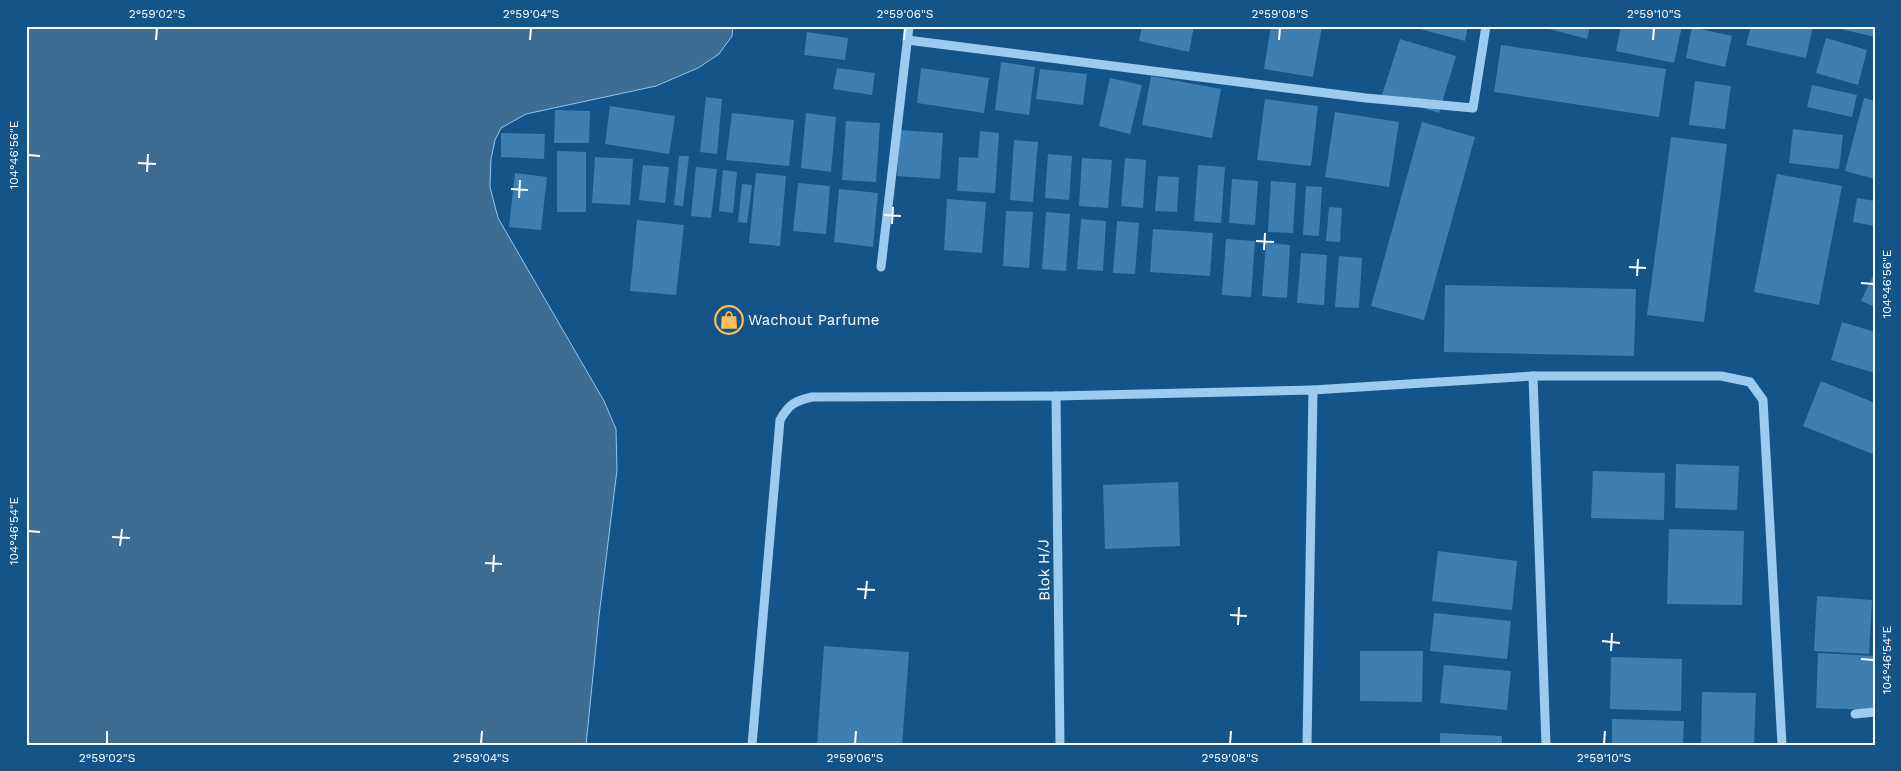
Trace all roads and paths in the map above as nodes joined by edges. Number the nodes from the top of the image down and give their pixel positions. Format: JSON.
{"nodes":[{"id":1,"x":909,"y":26,"type":"edge"},
{"id":2,"x":1486,"y":26,"type":"edge"},
{"id":3,"x":907,"y":40,"type":"junction"},
{"id":4,"x":881,"y":267,"type":"dead end"},
{"id":5,"x":1533,"y":376,"type":"junction"},
{"id":6,"x":1313,"y":390,"type":"junction"},
{"id":7,"x":1056,"y":396,"type":"junction"},
{"id":8,"x":1875,"y":712,"type":"edge"},
{"id":9,"x":1855,"y":714,"type":"dead end"},
{"id":10,"x":752,"y":745,"type":"edge"},
{"id":11,"x":1060,"y":745,"type":"edge"},
{"id":12,"x":1308,"y":745,"type":"edge"},
{"id":13,"x":1546,"y":745,"type":"edge"},
{"id":14,"x":1782,"y":745,"type":"edge"}],
"edges":[{"from":1,"to":3,"type":"street"},
{"from":2,"to":3,"type":"street"},
{"from":3,"to":4,"type":"street"},
{"from":5,"to":6,"type":"street"},
{"from":5,"to":13,"type":"street"},
{"from":5,"to":14,"type":"street"},
{"from":6,"to":7,"type":"street"},
{"from":6,"to":12,"type":"street"},
{"from":7,"to":10,"type":"street"},
{"from":7,"to":11,"type":"street","name":"Blok H/J"},
{"from":8,"to":9,"type":"street"}]}
